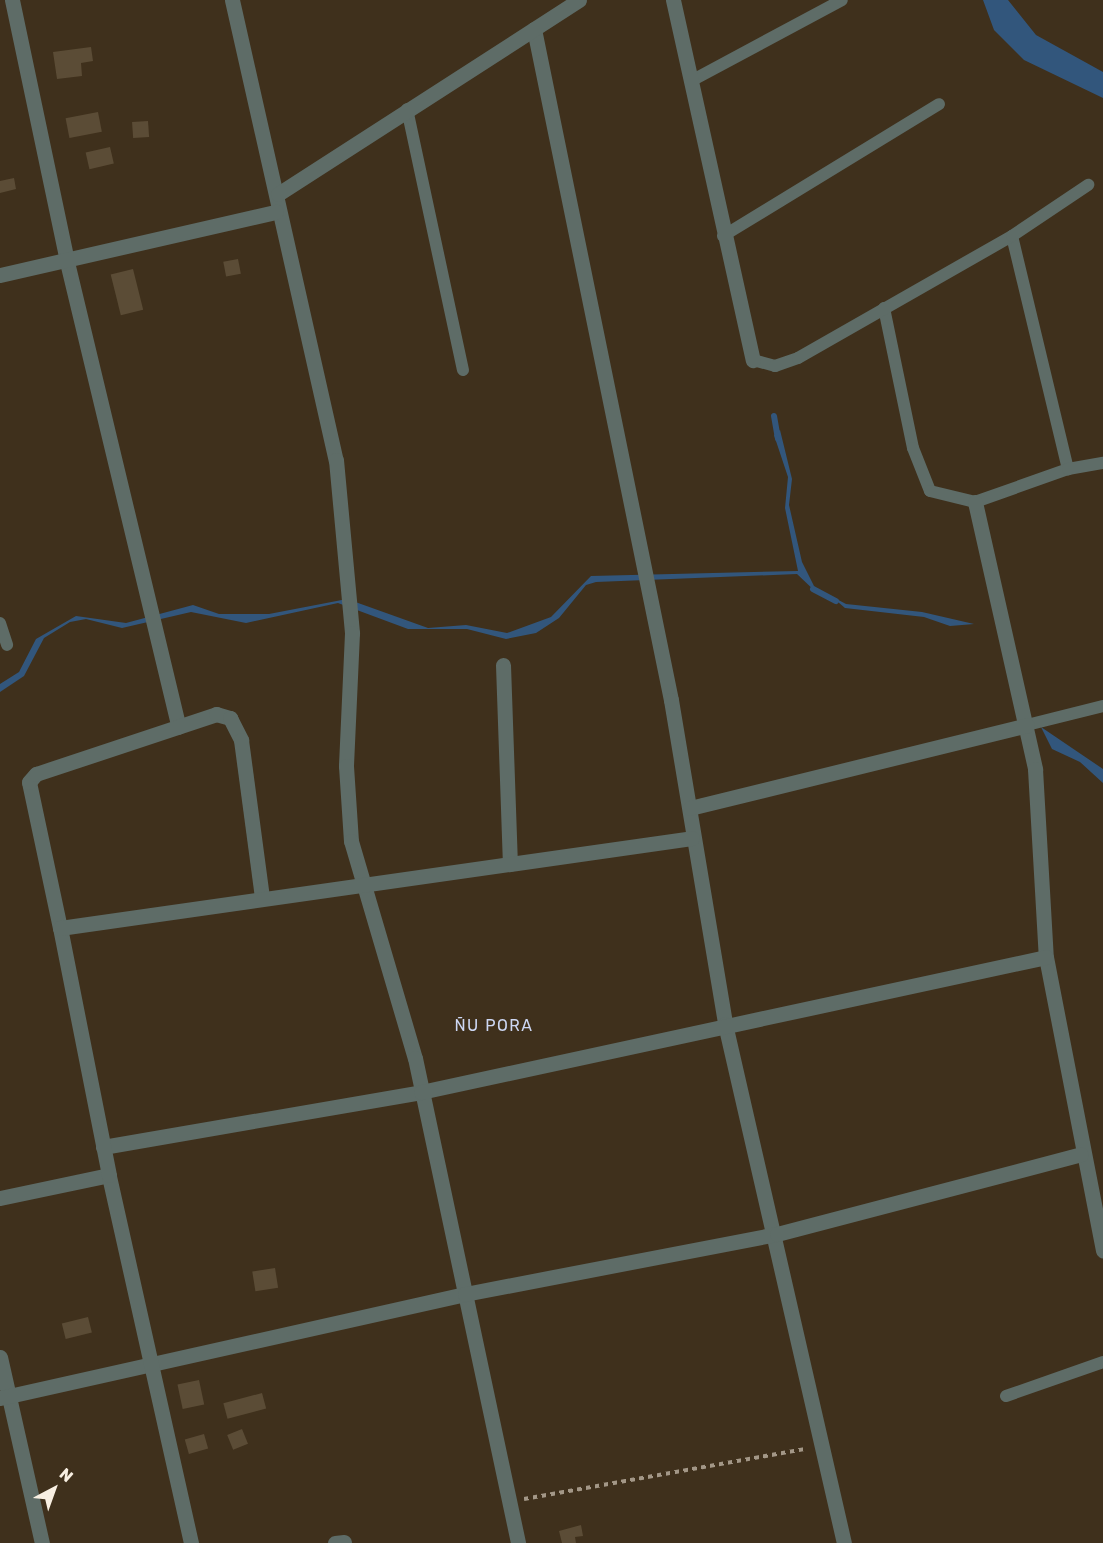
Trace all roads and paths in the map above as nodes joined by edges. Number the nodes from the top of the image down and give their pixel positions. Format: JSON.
{"nodes":[{"id":1,"x":12,"y":0,"type":"edge"},
{"id":2,"x":232,"y":0,"type":"edge"},
{"id":3,"x":579,"y":0,"type":"edge"},
{"id":4,"x":673,"y":0,"type":"edge"},
{"id":5,"x":842,"y":0,"type":"edge"},
{"id":6,"x":534,"y":29,"type":"junction"},
{"id":7,"x":692,"y":81,"type":"junction"},
{"id":8,"x":939,"y":104,"type":"dead end"},
{"id":9,"x":407,"y":110,"type":"junction"},
{"id":10,"x":1088,"y":185,"type":"dead end"},
{"id":11,"x":278,"y":194,"type":"junction"},
{"id":12,"x":276,"y":212,"type":"junction"},
{"id":13,"x":723,"y":236,"type":"junction"},
{"id":14,"x":1012,"y":236,"type":"junction"},
{"id":15,"x":67,"y":262,"type":"junction"},
{"id":16,"x":0,"y":275,"type":"edge"},
{"id":17,"x":884,"y":308,"type":"junction"},
{"id":18,"x":753,"y":360,"type":"joint"},
{"id":19,"x":463,"y":370,"type":"dead end"},
{"id":20,"x":1103,"y":463,"type":"edge"},
{"id":21,"x":1068,"y":469,"type":"junction"},
{"id":22,"x":975,"y":502,"type":"junction"},
{"id":23,"x":0,"y":624,"type":"edge"},
{"id":24,"x":7,"y":645,"type":"dead end"},
{"id":25,"x":503,"y":665,"type":"dead end"},
{"id":26,"x":1103,"y":706,"type":"edge"},
{"id":27,"x":1027,"y":725,"type":"junction"},
{"id":28,"x":179,"y":727,"type":"junction"},
{"id":29,"x":690,"y":808,"type":"junction"},
{"id":30,"x":692,"y":838,"type":"junction"},
{"id":31,"x":510,"y":864,"type":"junction"},
{"id":32,"x":363,"y":884,"type":"junction"},
{"id":33,"x":262,"y":898,"type":"junction"},
{"id":34,"x":60,"y":928,"type":"junction"},
{"id":35,"x":1046,"y":957,"type":"junction"},
{"id":36,"x":725,"y":1024,"type":"junction"},
{"id":37,"x":421,"y":1092,"type":"junction"},
{"id":38,"x":103,"y":1147,"type":"junction"},
{"id":39,"x":1081,"y":1154,"type":"junction"},
{"id":40,"x":108,"y":1175,"type":"junction"},
{"id":41,"x":0,"y":1198,"type":"edge"},
{"id":42,"x":777,"y":1234,"type":"junction"},
{"id":43,"x":1103,"y":1251,"type":"edge"},
{"id":44,"x":465,"y":1294,"type":"junction"},
{"id":45,"x":0,"y":1358,"type":"edge"},
{"id":46,"x":1103,"y":1362,"type":"edge"},
{"id":47,"x":155,"y":1367,"type":"junction"},
{"id":48,"x":1006,"y":1396,"type":"dead end"},
{"id":49,"x":4,"y":1397,"type":"edge"},
{"id":50,"x":822,"y":1447,"type":"junction"},
{"id":51,"x":509,"y":1501,"type":"junction"},
{"id":52,"x":42,"y":1543,"type":"edge"},
{"id":53,"x":191,"y":1543,"type":"edge"},
{"id":54,"x":518,"y":1543,"type":"edge"},
{"id":55,"x":844,"y":1543,"type":"edge"}],
"edges":[{"from":1,"to":15,"type":"street"},
{"from":2,"to":11,"type":"street"},
{"from":3,"to":6,"type":"street"},
{"from":4,"to":7,"type":"street"},
{"from":5,"to":7,"type":"lane"},
{"from":6,"to":9,"type":"street"},
{"from":6,"to":29,"type":"street"},
{"from":7,"to":13,"type":"street"},
{"from":8,"to":13,"type":"lane"},
{"from":9,"to":11,"type":"street"},
{"from":9,"to":19,"type":"lane"},
{"from":10,"to":14,"type":"lane"},
{"from":11,"to":12,"type":"street"},
{"from":12,"to":15,"type":"street"},
{"from":12,"to":32,"type":"street"},
{"from":13,"to":18,"type":"street"},
{"from":14,"to":17,"type":"lane"},
{"from":14,"to":21,"type":"lane"},
{"from":15,"to":16,"type":"street"},
{"from":15,"to":28,"type":"street"},
{"from":17,"to":18,"type":"lane"},
{"from":17,"to":22,"type":"lane"},
{"from":20,"to":21,"type":"lane"},
{"from":21,"to":22,"type":"lane"},
{"from":22,"to":27,"type":"street"},
{"from":23,"to":24,"type":"lane"},
{"from":25,"to":31,"type":"street"},
{"from":26,"to":27,"type":"lane"},
{"from":27,"to":29,"type":"street"},
{"from":27,"to":35,"type":"street"},
{"from":28,"to":33,"type":"street"},
{"from":28,"to":34,"type":"street"},
{"from":29,"to":30,"type":"street"},
{"from":30,"to":31,"type":"street"},
{"from":30,"to":36,"type":"street"},
{"from":31,"to":32,"type":"street"},
{"from":32,"to":33,"type":"street"},
{"from":32,"to":37,"type":"street"},
{"from":33,"to":34,"type":"street"},
{"from":34,"to":38,"type":"street"},
{"from":35,"to":36,"type":"street"},
{"from":35,"to":39,"type":"street"},
{"from":36,"to":37,"type":"street"},
{"from":36,"to":42,"type":"street"},
{"from":37,"to":38,"type":"street"},
{"from":37,"to":44,"type":"street"},
{"from":38,"to":40,"type":"street"},
{"from":39,"to":42,"type":"street"},
{"from":39,"to":43,"type":"street"},
{"from":40,"to":41,"type":"street"},
{"from":40,"to":47,"type":"street"},
{"from":42,"to":44,"type":"street"},
{"from":42,"to":50,"type":"street"},
{"from":44,"to":47,"type":"street"},
{"from":44,"to":51,"type":"street"},
{"from":45,"to":49,"type":"street"},
{"from":46,"to":48,"type":"lane"},
{"from":47,"to":49,"type":"street"},
{"from":47,"to":53,"type":"street"},
{"from":49,"to":52,"type":"street"},
{"from":50,"to":51,"type":"path"},
{"from":50,"to":55,"type":"street"},
{"from":51,"to":54,"type":"street"}]}
